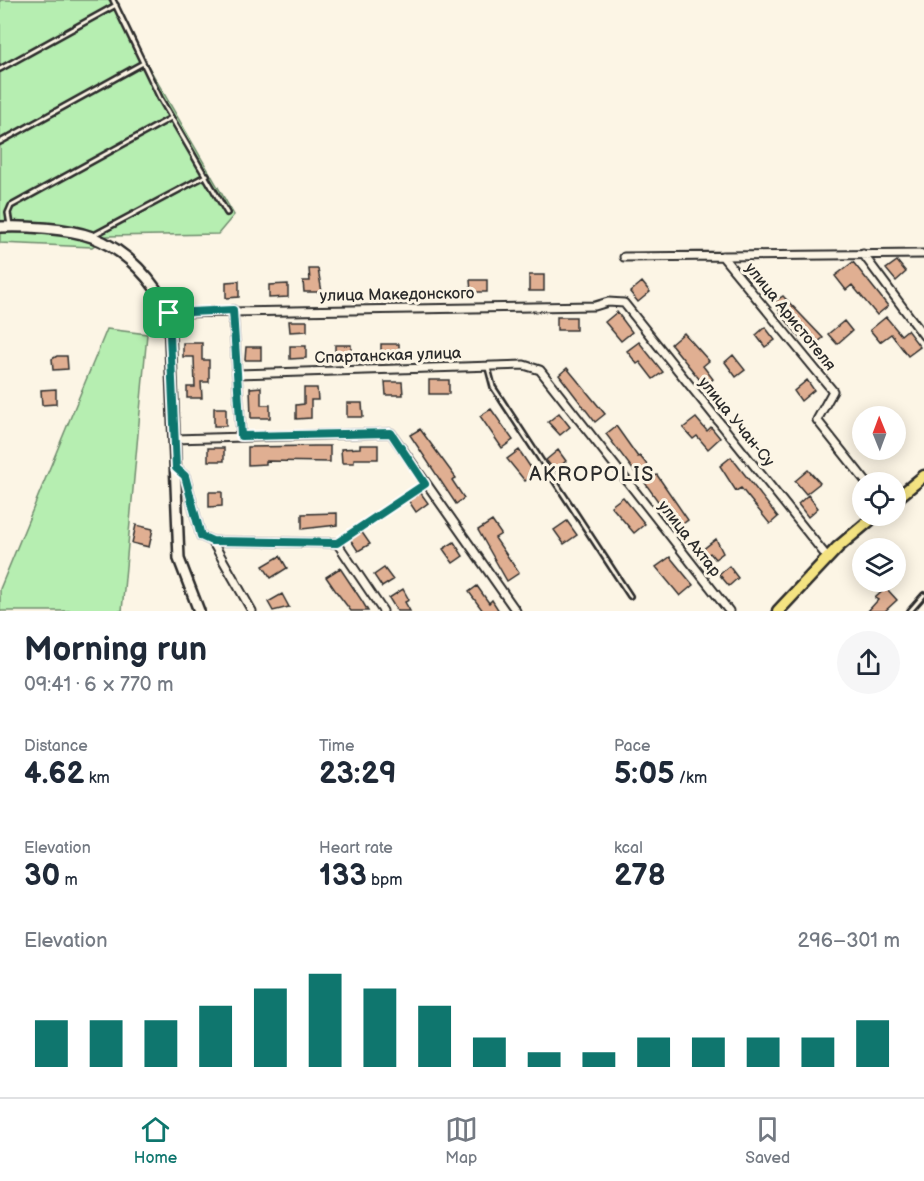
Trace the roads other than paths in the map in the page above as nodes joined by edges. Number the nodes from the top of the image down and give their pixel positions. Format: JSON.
{"nodes":[{"id":1,"x":113,"y":0,"type":"edge"},
{"id":2,"x":116,"y":5,"type":"junction"},
{"id":3,"x":142,"y":63,"type":"junction"},
{"id":4,"x":0,"y":69,"type":"edge"},
{"id":5,"x":171,"y":118,"type":"junction"},
{"id":6,"x":0,"y":142,"type":"edge"},
{"id":7,"x":207,"y":175,"type":"junction"},
{"id":8,"x":228,"y":213,"type":"dead end"},
{"id":9,"x":10,"y":226,"type":"junction"},
{"id":10,"x":0,"y":227,"type":"edge"},
{"id":11,"x":91,"y":237,"type":"junction"},
{"id":12,"x":862,"y":254,"type":"junction"},
{"id":13,"x":924,"y":254,"type":"edge"},
{"id":14,"x":722,"y":256,"type":"junction"},
{"id":15,"x":624,"y":258,"type":"dead end"},
{"id":16,"x":624,"y":303,"type":"joint"},
{"id":17,"x":233,"y":310,"type":"junction"},
{"id":18,"x":169,"y":313,"type":"junction"},
{"id":19,"x":924,"y":336,"type":"edge"},
{"id":20,"x":488,"y":366,"type":"junction"},
{"id":21,"x":540,"y":370,"type":"joint"},
{"id":22,"x":237,"y":374,"type":"junction"},
{"id":23,"x":241,"y":436,"type":"junction"},
{"id":24,"x":174,"y":439,"type":"junction"},
{"id":25,"x":176,"y":468,"type":"junction"},
{"id":26,"x":858,"y":472,"type":"edge"},
{"id":27,"x":924,"y":476,"type":"edge"},
{"id":28,"x":425,"y":484,"type":"junction"},
{"id":29,"x":906,"y":491,"type":"edge"},
{"id":30,"x":864,"y":526,"type":"edge"},
{"id":31,"x":212,"y":541,"type":"junction"},
{"id":32,"x":337,"y":543,"type":"junction"},
{"id":33,"x":828,"y":558,"type":"junction"},
{"id":34,"x":630,"y":596,"type":"dead end"},
{"id":35,"x":924,"y":596,"type":"edge"},
{"id":36,"x":920,"y":600,"type":"junction"},
{"id":37,"x":924,"y":603,"type":"edge"},
{"id":38,"x":781,"y":609,"type":"edge"},
{"id":39,"x":199,"y":611,"type":"edge"},
{"id":40,"x":252,"y":611,"type":"edge"},
{"id":41,"x":382,"y":611,"type":"edge"},
{"id":42,"x":516,"y":611,"type":"edge"},
{"id":43,"x":729,"y":611,"type":"edge"},
{"id":44,"x":910,"y":611,"type":"edge"}],
"edges":[{"from":1,"to":2,"type":"lane"},
{"from":2,"to":3,"type":"lane"},
{"from":2,"to":4,"type":"lane"},
{"from":3,"to":5,"type":"lane"},
{"from":3,"to":6,"type":"lane"},
{"from":5,"to":7,"type":"lane"},
{"from":5,"to":9,"type":"lane"},
{"from":7,"to":8,"type":"lane"},
{"from":7,"to":11,"type":"lane"},
{"from":9,"to":10,"type":"main road"},
{"from":9,"to":11,"type":"main road"},
{"from":11,"to":18,"type":"main road"},
{"from":12,"to":13,"type":"street"},
{"from":12,"to":14,"type":"street"},
{"from":12,"to":19,"type":"street"},
{"from":14,"to":15,"type":"street"},
{"from":14,"to":26,"type":"street","name":"улица Аристотеля"},
{"from":16,"to":17,"type":"street","name":"улица Македонского"},
{"from":16,"to":33,"type":"street","name":"улица Учан-Су"},
{"from":17,"to":18,"type":"street","name":"улица Македонского"},
{"from":17,"to":22,"type":"street"},
{"from":18,"to":24,"type":"main road"},
{"from":20,"to":21,"type":"street","name":"Спартанская улица"},
{"from":20,"to":22,"type":"street","name":"Спартанская улица"},
{"from":20,"to":34,"type":"lane"},
{"from":21,"to":43,"type":"street","name":"улица Ахтар"},
{"from":22,"to":23,"type":"street"},
{"from":23,"to":24,"type":"street"},
{"from":23,"to":28,"type":"street"},
{"from":24,"to":25,"type":"main road"},
{"from":25,"to":31,"type":"street"},
{"from":25,"to":39,"type":"main road"},
{"from":27,"to":29,"type":"main road"},
{"from":28,"to":32,"type":"lane"},
{"from":28,"to":42,"type":"street"},
{"from":30,"to":33,"type":"main road"},
{"from":31,"to":32,"type":"street"},
{"from":31,"to":40,"type":"street"},
{"from":32,"to":41,"type":"street"},
{"from":33,"to":38,"type":"main road"},
{"from":35,"to":36,"type":"lane"},
{"from":36,"to":37,"type":"lane"},
{"from":36,"to":44,"type":"lane"}]}
